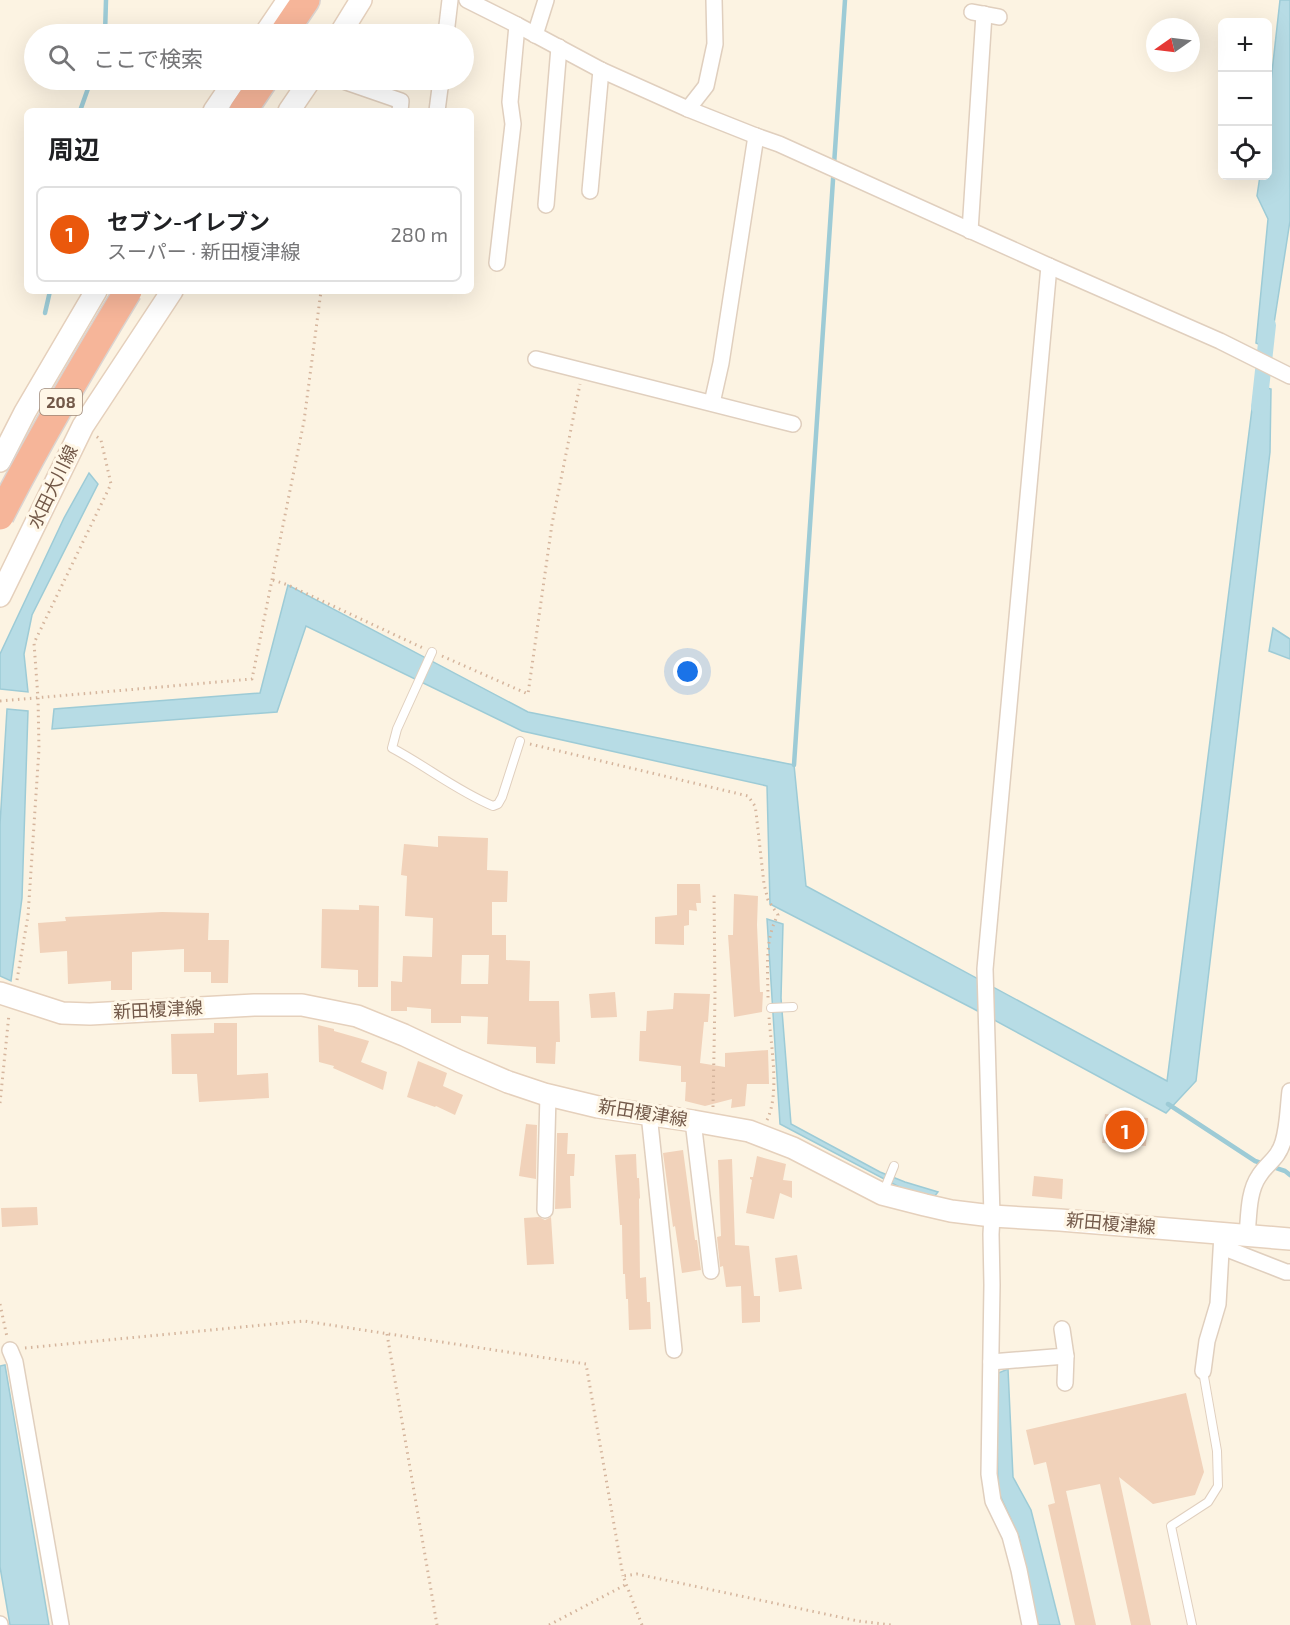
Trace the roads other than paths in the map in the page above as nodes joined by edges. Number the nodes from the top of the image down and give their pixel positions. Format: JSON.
{"nodes":[{"id":1,"x":288,"y":0,"type":"edge"},
{"id":2,"x":306,"y":0,"type":"edge"},
{"id":3,"x":317,"y":0,"type":"edge"},
{"id":4,"x":360,"y":0,"type":"edge"},
{"id":5,"x":450,"y":0,"type":"edge"},
{"id":6,"x":466,"y":0,"type":"edge"},
{"id":7,"x":546,"y":0,"type":"edge"},
{"id":8,"x":714,"y":0,"type":"edge"},
{"id":9,"x":985,"y":14,"type":"dead end"},
{"id":10,"x":272,"y":24,"type":"edge"},
{"id":11,"x":290,"y":24,"type":"edge"},
{"id":12,"x":301,"y":24,"type":"edge"},
{"id":13,"x":348,"y":24,"type":"edge"},
{"id":14,"x":447,"y":24,"type":"edge"},
{"id":15,"x":517,"y":25,"type":"junction"},
{"id":16,"x":535,"y":35,"type":"junction"},
{"id":17,"x":559,"y":47,"type":"junction"},
{"id":18,"x":601,"y":70,"type":"junction"},
{"id":19,"x":228,"y":90,"type":"edge"},
{"id":20,"x":246,"y":90,"type":"edge"},
{"id":21,"x":257,"y":90,"type":"edge"},
{"id":22,"x":303,"y":90,"type":"edge"},
{"id":23,"x":369,"y":90,"type":"edge"},
{"id":24,"x":440,"y":90,"type":"edge"},
{"id":25,"x":216,"y":108,"type":"edge"},
{"id":26,"x":234,"y":108,"type":"edge"},
{"id":27,"x":245,"y":108,"type":"edge"},
{"id":28,"x":291,"y":108,"type":"edge"},
{"id":29,"x":400,"y":108,"type":"edge"},
{"id":30,"x":437,"y":108,"type":"edge"},
{"id":31,"x":688,"y":109,"type":"junction"},
{"id":32,"x":756,"y":136,"type":"junction"},
{"id":33,"x":590,"y":191,"type":"dead end"},
{"id":34,"x":546,"y":205,"type":"dead end"},
{"id":35,"x":970,"y":231,"type":"junction"},
{"id":36,"x":497,"y":263,"type":"dead end"},
{"id":37,"x":1049,"y":266,"type":"junction"},
{"id":38,"x":94,"y":294,"type":"edge"},
{"id":39,"x":115,"y":294,"type":"edge"},
{"id":40,"x":126,"y":294,"type":"edge"},
{"id":41,"x":170,"y":294,"type":"edge"},
{"id":42,"x":536,"y":359,"type":"dead end"},
{"id":43,"x":1287,"y":374,"type":"edge"},
{"id":44,"x":712,"y":403,"type":"junction"},
{"id":45,"x":793,"y":424,"type":"dead end"},
{"id":46,"x":0,"y":460,"type":"edge"},
{"id":47,"x":0,"y":497,"type":"edge"},
{"id":48,"x":0,"y":516,"type":"edge"},
{"id":49,"x":0,"y":596,"type":"edge"},
{"id":50,"x":430,"y":656,"type":"road end"},
{"id":51,"x":520,"y":741,"type":"road end"},
{"id":52,"x":8,"y":1000,"type":"edge"},
{"id":53,"x":793,"y":1007,"type":"dead end"},
{"id":54,"x":771,"y":1008,"type":"dead end"},
{"id":55,"x":1290,"y":1091,"type":"edge"},
{"id":56,"x":548,"y":1095,"type":"junction"},
{"id":57,"x":649,"y":1114,"type":"junction"},
{"id":58,"x":703,"y":1122,"type":"junction"},
{"id":59,"x":894,"y":1166,"type":"dead end"},
{"id":60,"x":882,"y":1194,"type":"junction"},
{"id":61,"x":545,"y":1210,"type":"dead end"},
{"id":62,"x":992,"y":1216,"type":"junction"},
{"id":63,"x":1247,"y":1235,"type":"junction"},
{"id":64,"x":1290,"y":1239,"type":"edge"},
{"id":65,"x":1222,"y":1240,"type":"junction"},
{"id":66,"x":711,"y":1271,"type":"dead end"},
{"id":67,"x":1290,"y":1272,"type":"edge"},
{"id":68,"x":1062,"y":1329,"type":"dead end"},
{"id":69,"x":10,"y":1350,"type":"road end"},
{"id":70,"x":674,"y":1350,"type":"dead end"},
{"id":71,"x":1066,"y":1356,"type":"junction"},
{"id":72,"x":991,"y":1362,"type":"junction"},
{"id":73,"x":1203,"y":1371,"type":"joint"},
{"id":74,"x":1065,"y":1383,"type":"dead end"},
{"id":75,"x":61,"y":1625,"type":"edge"},
{"id":76,"x":1030,"y":1625,"type":"edge"},
{"id":77,"x":1192,"y":1625,"type":"edge"}],
"edges":[{"from":1,"to":10,"type":"main road"},
{"from":2,"to":11,"type":"highway"},
{"from":3,"to":12,"type":"highway"},
{"from":4,"to":13,"type":"main road"},
{"from":5,"to":14,"type":"street"},
{"from":6,"to":15,"type":"street"},
{"from":7,"to":16,"type":"street"},
{"from":8,"to":31,"type":"street"},
{"from":9,"to":35,"type":"street"},
{"from":15,"to":16,"type":"street"},
{"from":15,"to":36,"type":"street"},
{"from":16,"to":17,"type":"street"},
{"from":17,"to":18,"type":"street"},
{"from":17,"to":34,"type":"street"},
{"from":18,"to":31,"type":"street"},
{"from":18,"to":33,"type":"street"},
{"from":19,"to":25,"type":"main road"},
{"from":20,"to":26,"type":"highway"},
{"from":21,"to":27,"type":"highway"},
{"from":22,"to":28,"type":"main road"},
{"from":23,"to":29,"type":"street"},
{"from":24,"to":30,"type":"street"},
{"from":31,"to":32,"type":"street"},
{"from":32,"to":35,"type":"street"},
{"from":32,"to":44,"type":"street"},
{"from":35,"to":37,"type":"street"},
{"from":37,"to":43,"type":"street"},
{"from":37,"to":62,"type":"street"},
{"from":38,"to":46,"type":"main road"},
{"from":39,"to":47,"type":"highway","number":"208"},
{"from":40,"to":48,"type":"highway","number":"208","bridge":true},
{"from":41,"to":49,"type":"main road","name":"水田大川線"},
{"from":42,"to":44,"type":"street"},
{"from":44,"to":45,"type":"street"},
{"from":50,"to":51,"type":"lane"},
{"from":52,"to":56,"type":"main road","name":"新田榎津線"},
{"from":53,"to":54,"type":"lane"},
{"from":55,"to":63,"type":"street"},
{"from":56,"to":57,"type":"main road","name":"新田榎津線"},
{"from":56,"to":61,"type":"street"},
{"from":57,"to":58,"type":"main road","name":"新田榎津線"},
{"from":57,"to":70,"type":"street"},
{"from":58,"to":60,"type":"main road","name":"新田榎津線"},
{"from":58,"to":66,"type":"street"},
{"from":59,"to":60,"type":"lane"},
{"from":60,"to":62,"type":"main road","name":"新田榎津線"},
{"from":62,"to":65,"type":"main road","name":"新田榎津線"},
{"from":62,"to":72,"type":"street"},
{"from":63,"to":64,"type":"main road","name":"新田榎津線"},
{"from":63,"to":65,"type":"main road","name":"新田榎津線"},
{"from":65,"to":67,"type":"street"},
{"from":65,"to":73,"type":"street"},
{"from":68,"to":71,"type":"street"},
{"from":69,"to":75,"type":"street"},
{"from":71,"to":72,"type":"street"},
{"from":71,"to":74,"type":"street"},
{"from":72,"to":76,"type":"street"},
{"from":73,"to":77,"type":"lane"}]}
